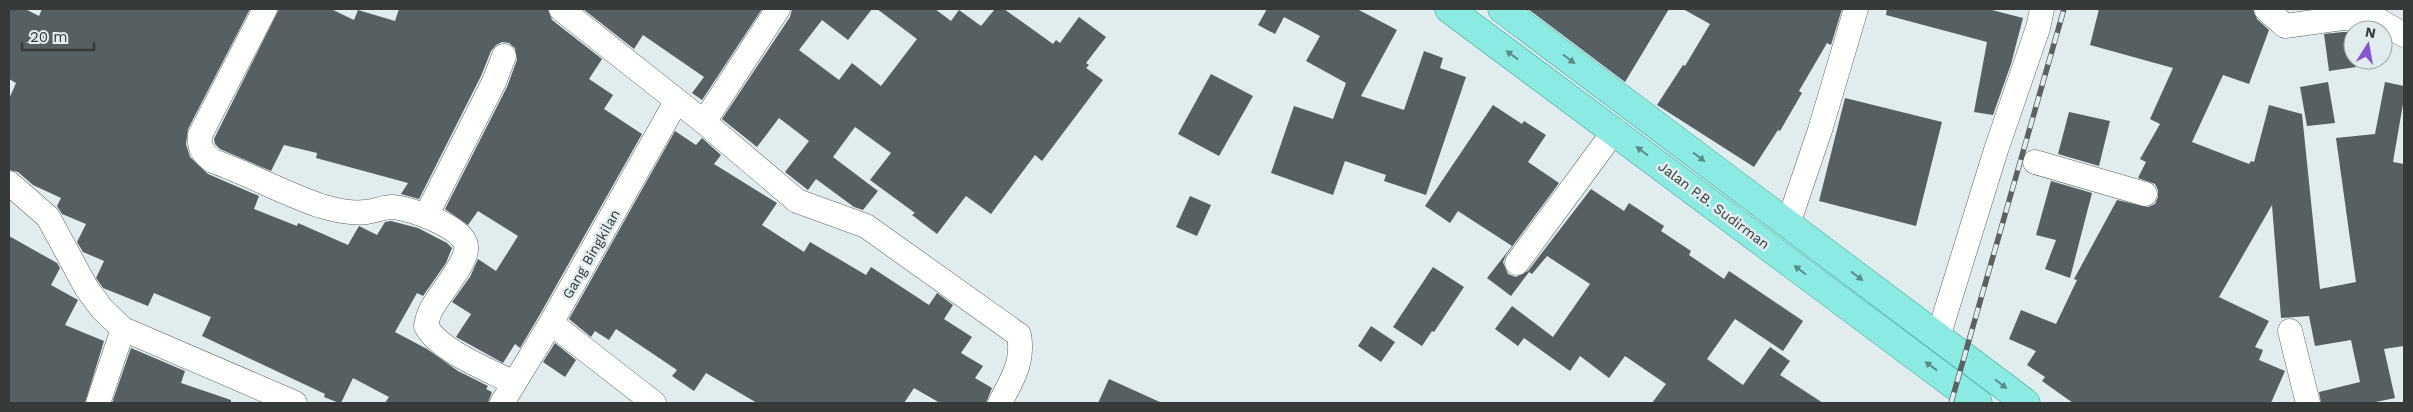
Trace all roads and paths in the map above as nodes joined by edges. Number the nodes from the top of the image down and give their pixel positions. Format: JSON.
{"nodes":[{"id":1,"x":265,"y":9,"type":"edge"},
{"id":2,"x":562,"y":9,"type":"edge"},
{"id":3,"x":778,"y":9,"type":"edge"},
{"id":4,"x":1449,"y":9,"type":"edge"},
{"id":5,"x":1502,"y":9,"type":"edge"},
{"id":6,"x":1856,"y":9,"type":"edge"},
{"id":7,"x":2042,"y":9,"type":"edge"},
{"id":8,"x":2269,"y":10,"type":"edge"},
{"id":9,"x":2404,"y":35,"type":"edge"},
{"id":10,"x":504,"y":56,"type":"dead end"},
{"id":11,"x":676,"y":102,"type":"junction"},
{"id":12,"x":704,"y":122,"type":"junction"},
{"id":13,"x":1615,"y":130,"type":"junction"},
{"id":14,"x":2035,"y":162,"type":"dead end"},
{"id":15,"x":9,"y":182,"type":"edge"},
{"id":16,"x":2145,"y":194,"type":"dead end"},
{"id":17,"x":426,"y":216,"type":"junction"},
{"id":18,"x":1788,"y":224,"type":"junction"},
{"id":19,"x":1517,"y":263,"type":"dead end"},
{"id":20,"x":551,"y":323,"type":"junction"},
{"id":21,"x":123,"y":329,"type":"junction"},
{"id":22,"x":2290,"y":331,"type":"dead end"},
{"id":23,"x":1938,"y":337,"type":"junction"},
{"id":24,"x":514,"y":383,"type":"junction"},
{"id":25,"x":1972,"y":401,"type":"edge"},
{"id":26,"x":98,"y":403,"type":"edge"},
{"id":27,"x":295,"y":403,"type":"edge"},
{"id":28,"x":502,"y":403,"type":"edge"},
{"id":29,"x":654,"y":403,"type":"edge"},
{"id":30,"x":1000,"y":403,"type":"edge"},
{"id":31,"x":2026,"y":403,"type":"edge"},
{"id":32,"x":2308,"y":403,"type":"edge"}],
"edges":[{"from":1,"to":17,"type":"street"},
{"from":2,"to":11,"type":"street"},
{"from":3,"to":12,"type":"street"},
{"from":13,"to":4,"type":"main road","name":"Jalan P.B. Sudirman","one_way":true},
{"from":5,"to":18,"type":"main road","one_way":true},
{"from":6,"to":18,"type":"street"},
{"from":7,"to":23,"type":"street"},
{"from":8,"to":9,"type":"street"},
{"from":10,"to":17,"type":"street"},
{"from":11,"to":12,"type":"street"},
{"from":11,"to":20,"type":"street","name":"Gang Bingkilan"},
{"from":12,"to":30,"type":"street"},
{"from":13,"to":19,"type":"street"},
{"from":25,"to":13,"type":"main road","name":"Jalan P.B. Sudirman","one_way":true},
{"from":14,"to":16,"type":"street"},
{"from":15,"to":21,"type":"street"},
{"from":17,"to":24,"type":"street"},
{"from":18,"to":23,"type":"main road","one_way":true},
{"from":20,"to":24,"type":"street","name":"Gang Bingkilan"},
{"from":20,"to":29,"type":"street"},
{"from":21,"to":26,"type":"street"},
{"from":21,"to":27,"type":"street"},
{"from":22,"to":32,"type":"street"},
{"from":23,"to":31,"type":"main road","one_way":true},
{"from":24,"to":28,"type":"street","name":"Gang Bingkilan"}]}
